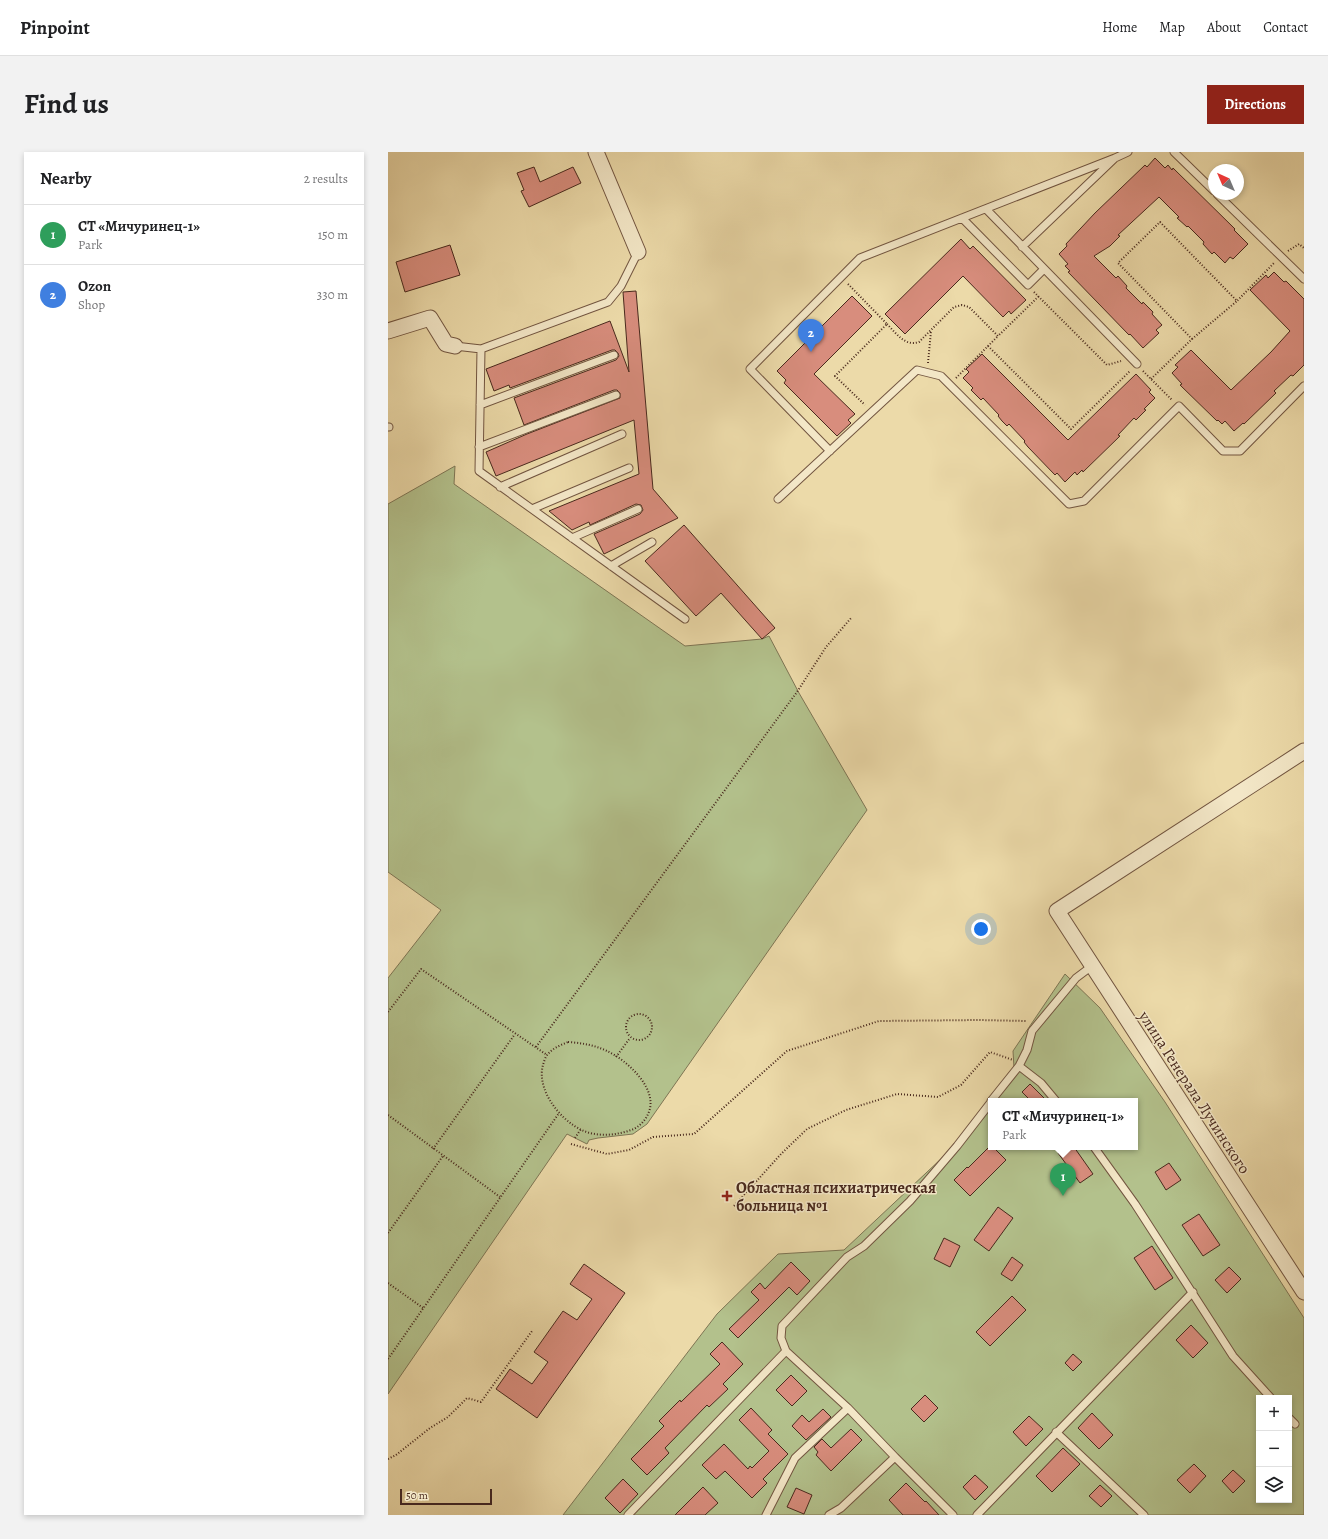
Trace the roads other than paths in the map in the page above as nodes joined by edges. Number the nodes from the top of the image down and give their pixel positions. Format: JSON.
{"nodes":[{"id":1,"x":596,"y":152,"type":"edge"},
{"id":2,"x":1128,"y":152,"type":"edge"},
{"id":3,"x":1174,"y":152,"type":"edge"},
{"id":4,"x":1115,"y":158,"type":"junction"},
{"id":5,"x":1208,"y":185,"type":"edge"},
{"id":6,"x":1223,"y":200,"type":"edge"},
{"id":7,"x":986,"y":209,"type":"junction"},
{"id":8,"x":962,"y":218,"type":"junction"},
{"id":9,"x":1022,"y":247,"type":"junction"},
{"id":10,"x":638,"y":252,"type":"joint"},
{"id":11,"x":1044,"y":269,"type":"junction"},
{"id":12,"x":1304,"y":280,"type":"edge"},
{"id":13,"x":388,"y":331,"type":"edge"},
{"id":14,"x":455,"y":346,"type":"joint"},
{"id":15,"x":481,"y":349,"type":"junction"},
{"id":16,"x":614,"y":355,"type":"dead end"},
{"id":17,"x":1135,"y":361,"type":"road end"},
{"id":18,"x":1304,"y":386,"type":"edge"},
{"id":19,"x":616,"y":395,"type":"dead end"},
{"id":20,"x":480,"y":405,"type":"junction"},
{"id":21,"x":622,"y":434,"type":"dead end"},
{"id":22,"x":479,"y":447,"type":"junction"},
{"id":23,"x":830,"y":451,"type":"junction"},
{"id":24,"x":629,"y":468,"type":"dead end"},
{"id":25,"x":500,"y":487,"type":"junction"},
{"id":26,"x":778,"y":499,"type":"dead end"},
{"id":27,"x":532,"y":509,"type":"junction"},
{"id":28,"x":638,"y":509,"type":"dead end"},
{"id":29,"x":572,"y":538,"type":"junction"},
{"id":30,"x":652,"y":542,"type":"dead end"},
{"id":31,"x":611,"y":566,"type":"junction"},
{"id":32,"x":686,"y":619,"type":"dead end"},
{"id":33,"x":1304,"y":751,"type":"edge"},
{"id":34,"x":1092,"y":966,"type":"junction"},
{"id":35,"x":1019,"y":1066,"type":"junction"},
{"id":36,"x":993,"y":1098,"type":"edge"},
{"id":37,"x":1054,"y":1098,"type":"edge"},
{"id":38,"x":988,"y":1105,"type":"edge"},
{"id":39,"x":1096,"y":1150,"type":"edge"},
{"id":40,"x":1193,"y":1292,"type":"junction"},
{"id":41,"x":1304,"y":1292,"type":"edge"},
{"id":42,"x":786,"y":1351,"type":"junction"},
{"id":43,"x":1268,"y":1395,"type":"edge"},
{"id":44,"x":848,"y":1408,"type":"junction"},
{"id":45,"x":1292,"y":1421,"type":"edge"},
{"id":46,"x":1295,"y":1424,"type":"dead end"},
{"id":47,"x":1056,"y":1432,"type":"junction"},
{"id":48,"x":895,"y":1457,"type":"junction"},
{"id":49,"x":628,"y":1515,"type":"edge"},
{"id":50,"x":766,"y":1515,"type":"edge"},
{"id":51,"x":829,"y":1515,"type":"edge"},
{"id":52,"x":953,"y":1515,"type":"edge"},
{"id":53,"x":977,"y":1515,"type":"edge"},
{"id":54,"x":1144,"y":1515,"type":"edge"}],
"edges":[{"from":1,"to":10,"type":"street"},
{"from":2,"to":4,"type":"lane"},
{"from":3,"to":5,"type":"lane"},
{"from":4,"to":7,"type":"lane"},
{"from":4,"to":9,"type":"lane"},
{"from":6,"to":12,"type":"lane"},
{"from":7,"to":8,"type":"lane"},
{"from":7,"to":9,"type":"lane"},
{"from":8,"to":11,"type":"lane"},
{"from":8,"to":23,"type":"lane"},
{"from":9,"to":11,"type":"lane"},
{"from":10,"to":15,"type":"lane"},
{"from":11,"to":17,"type":"lane"},
{"from":13,"to":14,"type":"street"},
{"from":14,"to":15,"type":"lane"},
{"from":15,"to":20,"type":"lane"},
{"from":16,"to":20,"type":"lane"},
{"from":18,"to":23,"type":"lane"},
{"from":19,"to":22,"type":"lane"},
{"from":20,"to":22,"type":"lane"},
{"from":21,"to":25,"type":"lane"},
{"from":22,"to":25,"type":"lane"},
{"from":23,"to":26,"type":"lane"},
{"from":24,"to":27,"type":"lane"},
{"from":25,"to":27,"type":"lane"},
{"from":27,"to":29,"type":"lane"},
{"from":28,"to":29,"type":"lane"},
{"from":29,"to":31,"type":"lane"},
{"from":30,"to":31,"type":"lane"},
{"from":31,"to":32,"type":"lane"},
{"from":33,"to":34,"type":"street","name":"улица Генерала Лучинского"},
{"from":34,"to":35,"type":"lane"},
{"from":34,"to":41,"type":"street","name":"улица Генерала Лучинского"},
{"from":35,"to":36,"type":"lane"},
{"from":35,"to":37,"type":"lane"},
{"from":38,"to":42,"type":"lane"},
{"from":39,"to":40,"type":"lane"},
{"from":40,"to":43,"type":"lane"},
{"from":40,"to":47,"type":"lane"},
{"from":42,"to":44,"type":"lane"},
{"from":42,"to":49,"type":"lane"},
{"from":44,"to":48,"type":"lane"},
{"from":44,"to":50,"type":"lane"},
{"from":45,"to":46,"type":"lane"},
{"from":47,"to":53,"type":"lane"},
{"from":47,"to":54,"type":"lane"},
{"from":48,"to":51,"type":"lane"},
{"from":48,"to":52,"type":"lane"}]}
